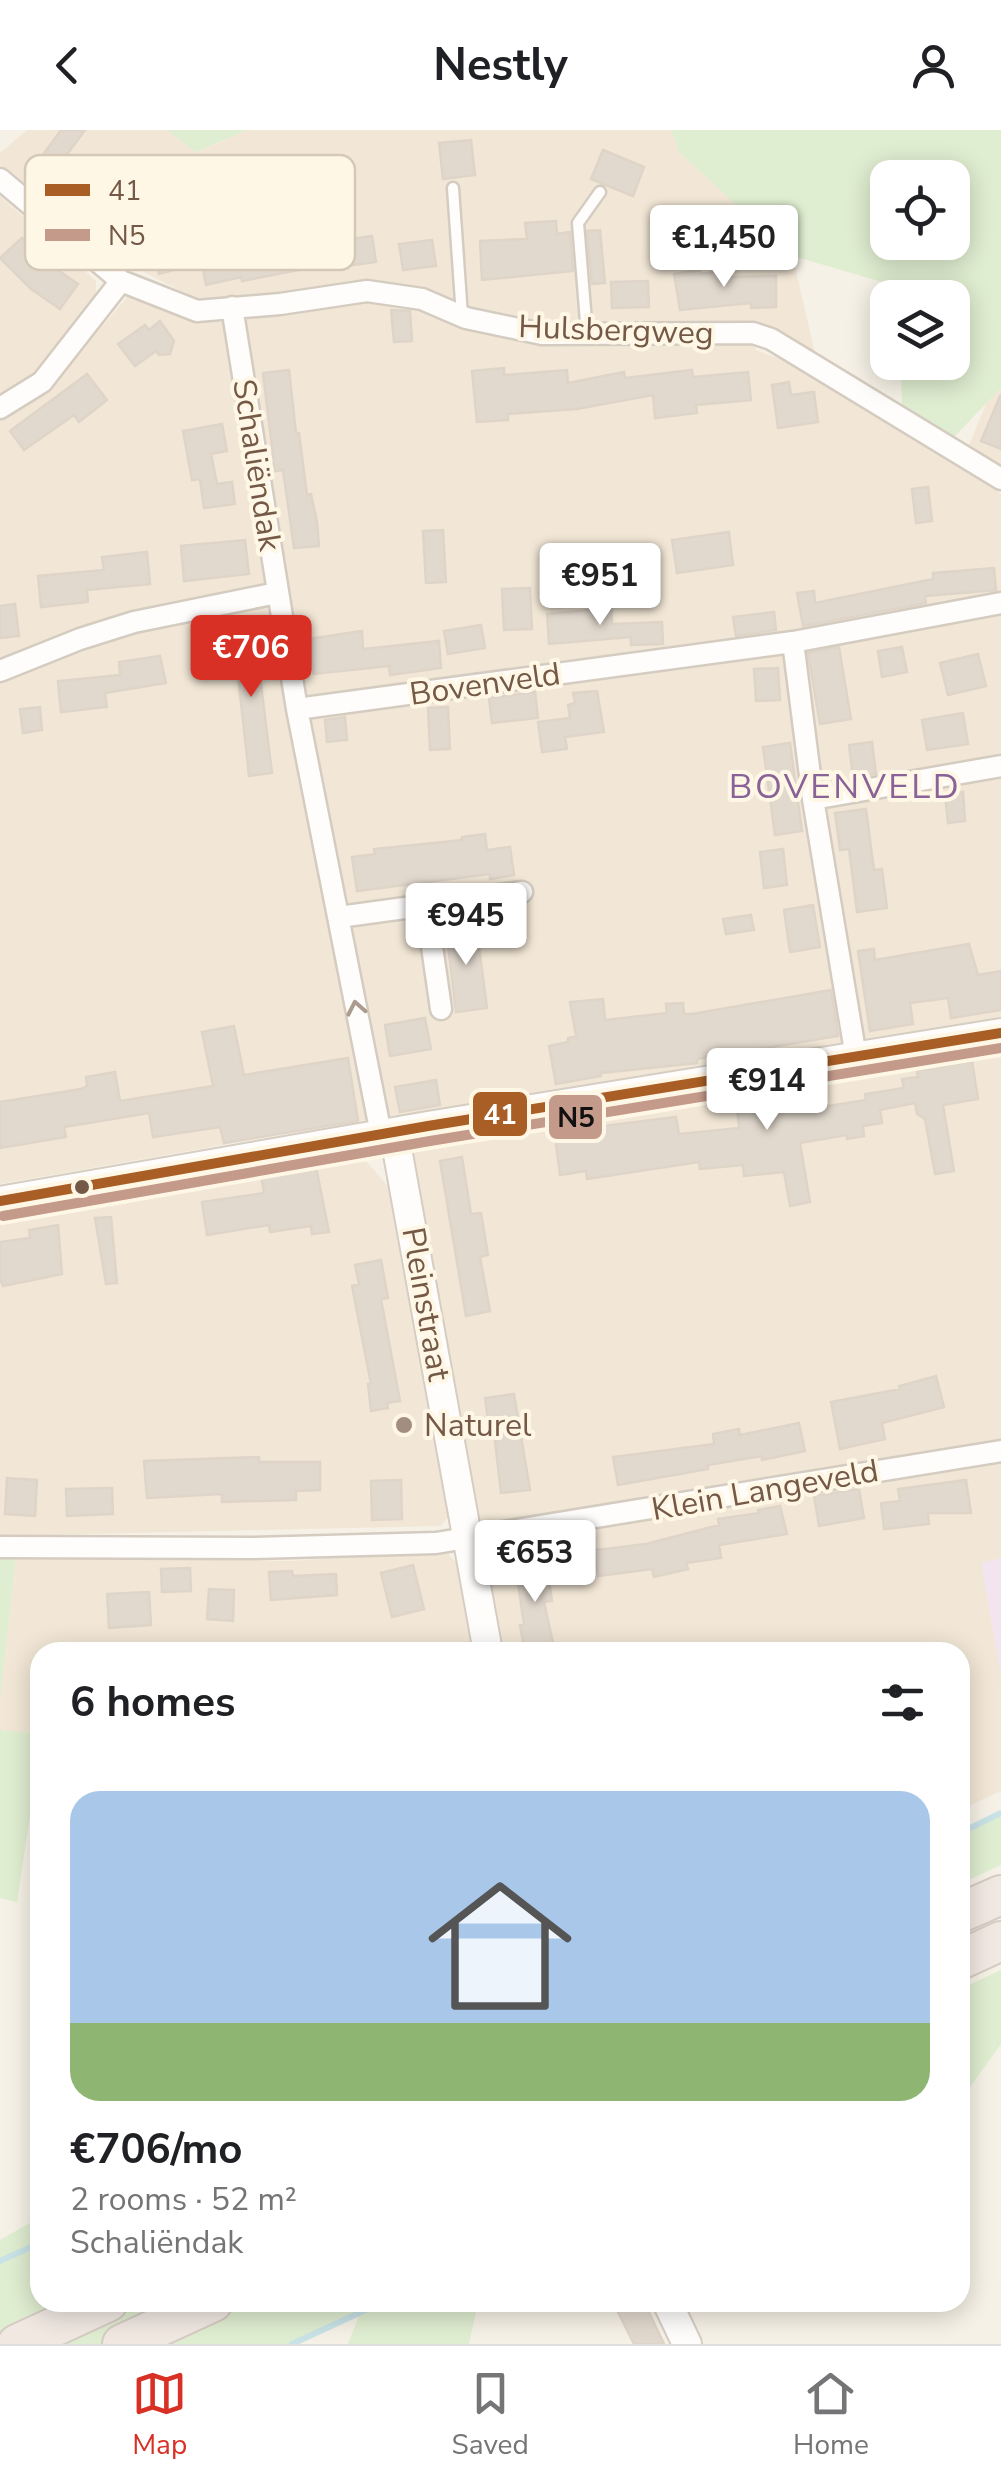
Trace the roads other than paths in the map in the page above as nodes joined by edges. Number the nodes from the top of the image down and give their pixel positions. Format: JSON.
{"nodes":[{"id":1,"x":0,"y":178,"type":"edge"},
{"id":2,"x":453,"y":188,"type":"dead end"},
{"id":3,"x":600,"y":192,"type":"dead end"},
{"id":4,"x":25,"y":199,"type":"edge"},
{"id":5,"x":108,"y":270,"type":"edge"},
{"id":6,"x":121,"y":281,"type":"junction"},
{"id":7,"x":232,"y":307,"type":"junction"},
{"id":8,"x":462,"y":316,"type":"junction"},
{"id":9,"x":587,"y":334,"type":"junction"},
{"id":10,"x":0,"y":408,"type":"edge"},
{"id":11,"x":1001,"y":479,"type":"edge"},
{"id":12,"x":277,"y":593,"type":"junction"},
{"id":13,"x":1001,"y":604,"type":"edge"},
{"id":14,"x":793,"y":642,"type":"junction"},
{"id":15,"x":0,"y":671,"type":"edge"},
{"id":16,"x":297,"y":709,"type":"junction"},
{"id":17,"x":1001,"y":766,"type":"edge"},
{"id":18,"x":813,"y":799,"type":"junction"},
{"id":19,"x":522,"y":892,"type":"dead end"},
{"id":20,"x":426,"y":905,"type":"junction"},
{"id":21,"x":339,"y":917,"type":"junction"},
{"id":22,"x":441,"y":1009,"type":"dead end"},
{"id":23,"x":1001,"y":1034,"type":"edge"},
{"id":24,"x":856,"y":1057,"type":"junction"},
{"id":25,"x":388,"y":1133,"type":"junction"},
{"id":26,"x":0,"y":1201,"type":"edge"},
{"id":27,"x":1001,"y":1451,"type":"edge"},
{"id":28,"x":469,"y":1539,"type":"junction"},
{"id":29,"x":0,"y":1547,"type":"edge"},
{"id":30,"x":486,"y":1642,"type":"edge"},
{"id":31,"x":1001,"y":1895,"type":"edge"},
{"id":32,"x":970,"y":1909,"type":"edge"},
{"id":33,"x":1001,"y":1941,"type":"edge"},
{"id":34,"x":970,"y":1955,"type":"edge"},
{"id":35,"x":86,"y":2312,"type":"edge"},
{"id":36,"x":191,"y":2312,"type":"edge"},
{"id":37,"x":672,"y":2312,"type":"edge"},
{"id":38,"x":17,"y":2344,"type":"edge"},
{"id":39,"x":122,"y":2344,"type":"edge"},
{"id":40,"x":688,"y":2344,"type":"edge"}],
"edges":[{"from":1,"to":4,"type":"street","name":"Hulsbergweg"},
{"from":2,"to":8,"type":"lane"},
{"from":3,"to":9,"type":"lane"},
{"from":5,"to":6,"type":"street","name":"Hulsbergweg"},
{"from":6,"to":7,"type":"street","name":"Hulsbergweg"},
{"from":6,"to":10,"type":"street"},
{"from":7,"to":8,"type":"street","name":"Hulsbergweg"},
{"from":7,"to":12,"type":"street","name":"Schaliëndak"},
{"from":8,"to":9,"type":"street","name":"Hulsbergweg"},
{"from":9,"to":11,"type":"street","name":"Hulsbergweg"},
{"from":12,"to":15,"type":"street"},
{"from":12,"to":16,"type":"street","name":"Schaliëndak"},
{"from":13,"to":14,"type":"street","name":"Bovenveld"},
{"from":14,"to":16,"type":"street","name":"Bovenveld"},
{"from":14,"to":18,"type":"street"},
{"from":16,"to":21,"type":"street","name":"Schaliëndak"},
{"from":17,"to":18,"type":"street"},
{"from":18,"to":24,"type":"street"},
{"from":19,"to":20,"type":"street"},
{"from":20,"to":21,"type":"street"},
{"from":20,"to":22,"type":"street"},
{"from":25,"to":21,"type":"street","name":"Schaliëndak","one_way":true},
{"from":23,"to":24,"type":"street"},
{"from":24,"to":25,"type":"street"},
{"from":25,"to":26,"type":"street"},
{"from":25,"to":28,"type":"street","name":"Pleinstraat"},
{"from":27,"to":28,"type":"street","name":"Klein Langeveld"},
{"from":28,"to":29,"type":"street","name":"Klein Langeveld"},
{"from":28,"to":30,"type":"street","name":"Pleinstraat"},
{"from":31,"to":32,"type":"highway"},
{"from":33,"to":34,"type":"highway"},
{"from":35,"to":38,"type":"highway"},
{"from":36,"to":39,"type":"highway"},
{"from":37,"to":40,"type":"street"}]}
